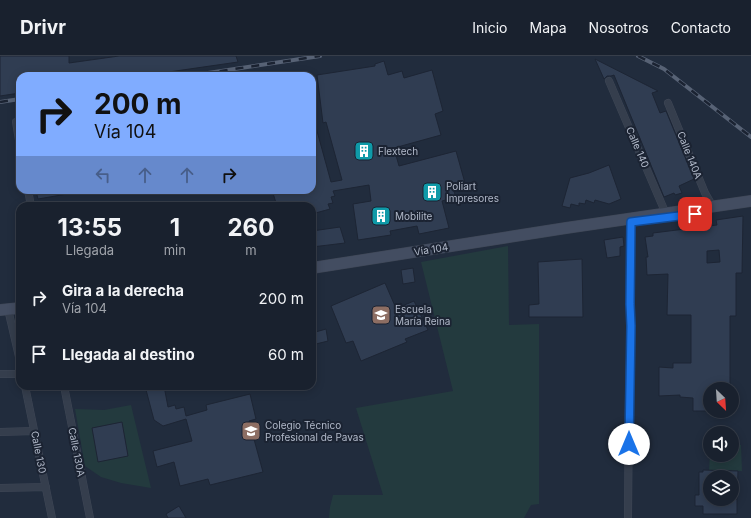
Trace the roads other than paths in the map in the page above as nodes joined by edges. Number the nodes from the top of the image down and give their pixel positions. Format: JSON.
{"nodes":[{"id":1,"x":609,"y":80,"type":"dead end"},
{"id":2,"x":668,"y":103,"type":"dead end"},
{"id":3,"x":751,"y":201,"type":"edge"},
{"id":4,"x":751,"y":206,"type":"edge"},
{"id":5,"x":713,"y":207,"type":"junction"},
{"id":6,"x":666,"y":214,"type":"junction"},
{"id":7,"x":631,"y":221,"type":"junction"},
{"id":8,"x":316,"y":267,"type":"edge"},
{"id":9,"x":16,"y":308,"type":"edge"},
{"id":10,"x":4,"y":310,"type":"edge"},
{"id":11,"x":16,"y":348,"type":"edge"},
{"id":12,"x":0,"y":374,"type":"edge"},
{"id":13,"x":16,"y":374,"type":"edge"},
{"id":14,"x":26,"y":390,"type":"edge"},
{"id":15,"x":65,"y":390,"type":"edge"},
{"id":16,"x":34,"y":431,"type":"junction"},
{"id":17,"x":0,"y":432,"type":"edge"},
{"id":18,"x":46,"y":487,"type":"junction"},
{"id":19,"x":0,"y":488,"type":"edge"},
{"id":20,"x":52,"y":518,"type":"edge"},
{"id":21,"x":90,"y":518,"type":"edge"},
{"id":22,"x":628,"y":518,"type":"edge"}],
"edges":[{"from":1,"to":6,"type":"street","name":"Calle 140"},
{"from":2,"to":5,"type":"street","name":"Calle 140A"},
{"from":3,"to":5,"type":"main road","name":"Vía 104"},
{"from":4,"to":7,"type":"main road","name":"Vía 104"},
{"from":5,"to":6,"type":"main road","name":"Vía 104"},
{"from":6,"to":7,"type":"main road","name":"Vía 104"},
{"from":7,"to":8,"type":"main road","name":"Vía 104"},
{"from":7,"to":22,"type":"street"},
{"from":9,"to":10,"type":"main road"},
{"from":10,"to":11,"type":"street"},
{"from":12,"to":13,"type":"street"},
{"from":14,"to":16,"type":"street","name":"Calle 130"},
{"from":15,"to":21,"type":"street","name":"Calle 130A"},
{"from":16,"to":17,"type":"street"},
{"from":16,"to":18,"type":"street","name":"Calle 130"},
{"from":18,"to":19,"type":"street"},
{"from":18,"to":20,"type":"street","name":"Calle 130"}]}
